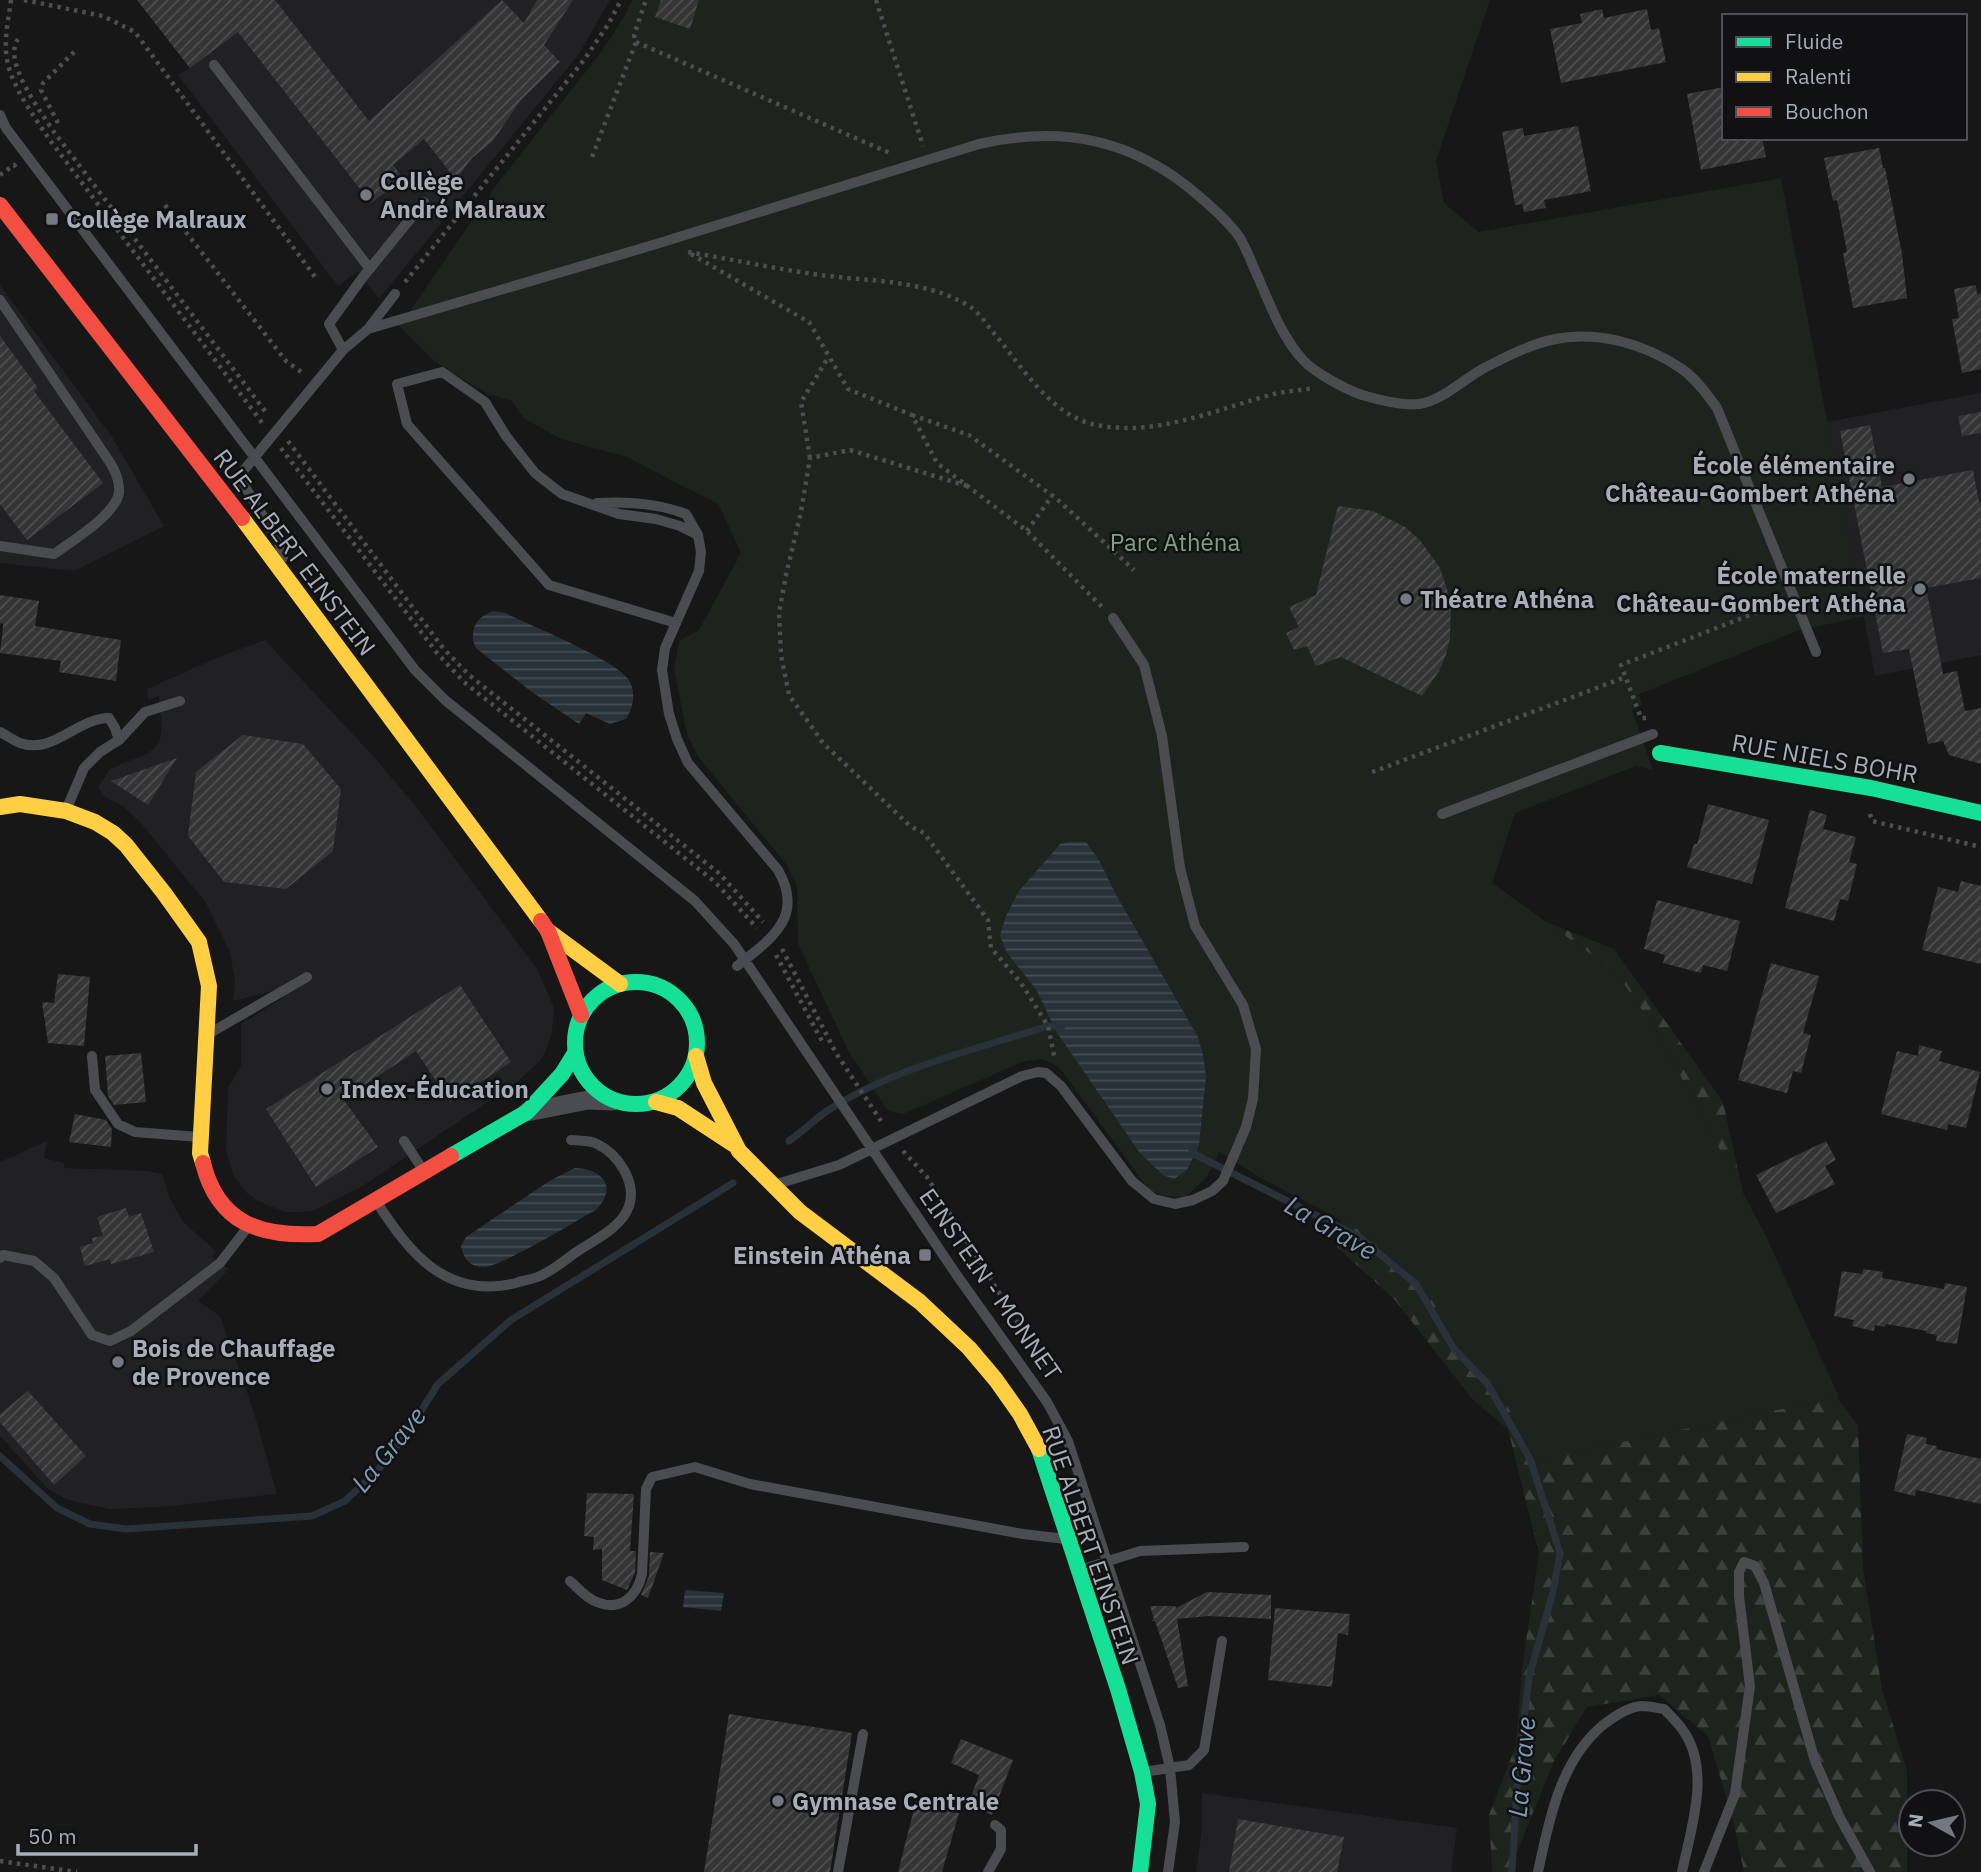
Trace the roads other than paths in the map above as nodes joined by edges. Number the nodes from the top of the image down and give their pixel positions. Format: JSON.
{"nodes":[{"id":1,"x":214,"y":65,"type":"dead end"},
{"id":2,"x":0,"y":115,"type":"edge"},
{"id":3,"x":424,"y":202,"type":"dead end"},
{"id":4,"x":0,"y":205,"type":"edge"},
{"id":5,"x":370,"y":268,"type":"junction"},
{"id":6,"x":395,"y":294,"type":"road end"},
{"id":7,"x":0,"y":300,"type":"edge"},
{"id":8,"x":368,"y":329,"type":"junction"},
{"id":9,"x":344,"y":350,"type":"junction"},
{"id":10,"x":254,"y":459,"type":"junction"},
{"id":11,"x":591,"y":503,"type":"junction"},
{"id":12,"x":698,"y":535,"type":"junction"},
{"id":13,"x":0,"y":546,"type":"edge"},
{"id":14,"x":291,"y":585,"type":"junction"},
{"id":15,"x":1113,"y":618,"type":"road end"},
{"id":16,"x":676,"y":623,"type":"junction"},
{"id":17,"x":1816,"y":652,"type":"dead end"},
{"id":18,"x":180,"y":701,"type":"dead end"},
{"id":19,"x":0,"y":732,"type":"edge"},
{"id":20,"x":1653,"y":734,"type":"dead end"},
{"id":21,"x":119,"y":740,"type":"junction"},
{"id":22,"x":1660,"y":753,"type":"dead end"},
{"id":23,"x":0,"y":807,"type":"edge"},
{"id":24,"x":66,"y":811,"type":"junction"},
{"id":25,"x":1981,"y":813,"type":"edge"},
{"id":26,"x":1443,"y":814,"type":"dead end"},
{"id":27,"x":548,"y":931,"type":"junction"},
{"id":28,"x":741,"y":963,"type":"junction"},
{"id":29,"x":307,"y":977,"type":"dead end"},
{"id":30,"x":620,"y":984,"type":"junction"},
{"id":31,"x":581,"y":1015,"type":"junction"},
{"id":32,"x":206,"y":1035,"type":"junction"},
{"id":33,"x":575,"y":1053,"type":"junction"},
{"id":34,"x":92,"y":1056,"type":"dead end"},
{"id":35,"x":696,"y":1056,"type":"junction"},
{"id":36,"x":612,"y":1101,"type":"junction"},
{"id":37,"x":656,"y":1102,"type":"junction"},
{"id":38,"x":527,"y":1112,"type":"junction"},
{"id":39,"x":200,"y":1137,"type":"junction"},
{"id":40,"x":571,"y":1140,"type":"dead end"},
{"id":41,"x":404,"y":1141,"type":"dead end"},
{"id":42,"x":734,"y":1144,"type":"junction"},
{"id":43,"x":872,"y":1149,"type":"junction"},
{"id":44,"x":424,"y":1172,"type":"junction"},
{"id":45,"x":773,"y":1185,"type":"junction"},
{"id":46,"x":376,"y":1200,"type":"junction"},
{"id":47,"x":248,"y":1227,"type":"junction"},
{"id":48,"x":0,"y":1258,"type":"edge"},
{"id":49,"x":1069,"y":1539,"type":"junction"},
{"id":50,"x":1244,"y":1547,"type":"dead end"},
{"id":51,"x":1108,"y":1561,"type":"junction"},
{"id":52,"x":1080,"y":1570,"type":"junction"},
{"id":53,"x":570,"y":1581,"type":"dead end"},
{"id":54,"x":1222,"y":1641,"type":"dead end"},
{"id":55,"x":863,"y":1734,"type":"dead end"},
{"id":56,"x":1170,"y":1769,"type":"junction"},
{"id":57,"x":1142,"y":1772,"type":"junction"},
{"id":58,"x":995,"y":1825,"type":"dead end"},
{"id":59,"x":838,"y":1872,"type":"edge"},
{"id":60,"x":988,"y":1872,"type":"edge"},
{"id":61,"x":1140,"y":1872,"type":"edge"},
{"id":62,"x":1168,"y":1872,"type":"edge"},
{"id":63,"x":1538,"y":1872,"type":"edge"},
{"id":64,"x":1682,"y":1872,"type":"edge"},
{"id":65,"x":1703,"y":1872,"type":"edge"},
{"id":66,"x":1870,"y":1872,"type":"edge"}],
"edges":[{"from":1,"to":5,"type":"lane"},
{"from":2,"to":10,"type":"lane","name":"EINSTEIN - MONNET"},
{"from":3,"to":5,"type":"lane"},
{"from":4,"to":14,"type":"street","name":"RUE ALBERT EINSTEIN"},
{"from":5,"to":9,"type":"lane"},
{"from":6,"to":8,"type":"lane"},
{"from":7,"to":13,"type":"lane"},
{"from":8,"to":9,"type":"lane"},
{"from":8,"to":17,"type":"lane"},
{"from":9,"to":10,"type":"lane"},
{"from":10,"to":14,"type":"lane"},
{"from":10,"to":28,"type":"lane","name":"EINSTEIN - MONNET"},
{"from":11,"to":12,"type":"lane"},
{"from":11,"to":12,"type":"lane"},
{"from":11,"to":16,"type":"lane"},
{"from":12,"to":16,"type":"lane"},
{"from":14,"to":27,"type":"street","name":"RUE ALBERT EINSTEIN"},
{"from":15,"to":43,"type":"lane"},
{"from":16,"to":28,"type":"lane"},
{"from":18,"to":21,"type":"lane"},
{"from":19,"to":21,"type":"lane"},
{"from":20,"to":26,"type":"lane"},
{"from":21,"to":24,"type":"lane"},
{"from":22,"to":25,"type":"street","name":"RUE NIELS BOHR"},
{"from":23,"to":24,"type":"street"},
{"from":24,"to":32,"type":"street"},
{"from":27,"to":30,"type":"street","name":"RUE ALBERT EINSTEIN"},
{"from":27,"to":31,"type":"street","name":"RUE ALBERT EINSTEIN"},
{"from":28,"to":43,"type":"lane","name":"EINSTEIN - MONNET"},
{"from":29,"to":32,"type":"lane"},
{"from":30,"to":31,"type":"street"},
{"from":30,"to":35,"type":"street"},
{"from":31,"to":33,"type":"street"},
{"from":32,"to":39,"type":"street"},
{"from":33,"to":36,"type":"street"},
{"from":33,"to":38,"type":"street"},
{"from":34,"to":39,"type":"lane"},
{"from":35,"to":37,"type":"street"},
{"from":35,"to":42,"type":"street","name":"RUE ALBERT EINSTEIN"},
{"from":36,"to":37,"type":"street"},
{"from":36,"to":38,"type":"street"},
{"from":37,"to":42,"type":"street","name":"RUE ALBERT EINSTEIN"},
{"from":38,"to":44,"type":"street"},
{"from":39,"to":47,"type":"street"},
{"from":40,"to":46,"type":"lane"},
{"from":41,"to":44,"type":"lane"},
{"from":42,"to":45,"type":"street","name":"RUE ALBERT EINSTEIN"},
{"from":43,"to":45,"type":"lane"},
{"from":43,"to":51,"type":"lane","name":"EINSTEIN - MONNET"},
{"from":44,"to":46,"type":"street"},
{"from":45,"to":49,"type":"street","name":"RUE ALBERT EINSTEIN"},
{"from":46,"to":47,"type":"street"},
{"from":47,"to":48,"type":"lane"},
{"from":49,"to":52,"type":"street","name":"RUE ALBERT EINSTEIN"},
{"from":49,"to":53,"type":"lane"},
{"from":50,"to":51,"type":"lane"},
{"from":51,"to":52,"type":"lane"},
{"from":51,"to":56,"type":"lane","name":"EINSTEIN - MONNET"},
{"from":52,"to":57,"type":"street","name":"RUE ALBERT EINSTEIN"},
{"from":54,"to":56,"type":"lane"},
{"from":55,"to":59,"type":"lane"},
{"from":56,"to":57,"type":"lane"},
{"from":56,"to":62,"type":"lane","name":"EINSTEIN - MONNET"},
{"from":57,"to":61,"type":"street","name":"RUE ALBERT EINSTEIN"},
{"from":58,"to":60,"type":"lane"},
{"from":63,"to":64,"type":"lane"},
{"from":65,"to":66,"type":"lane"}]}
